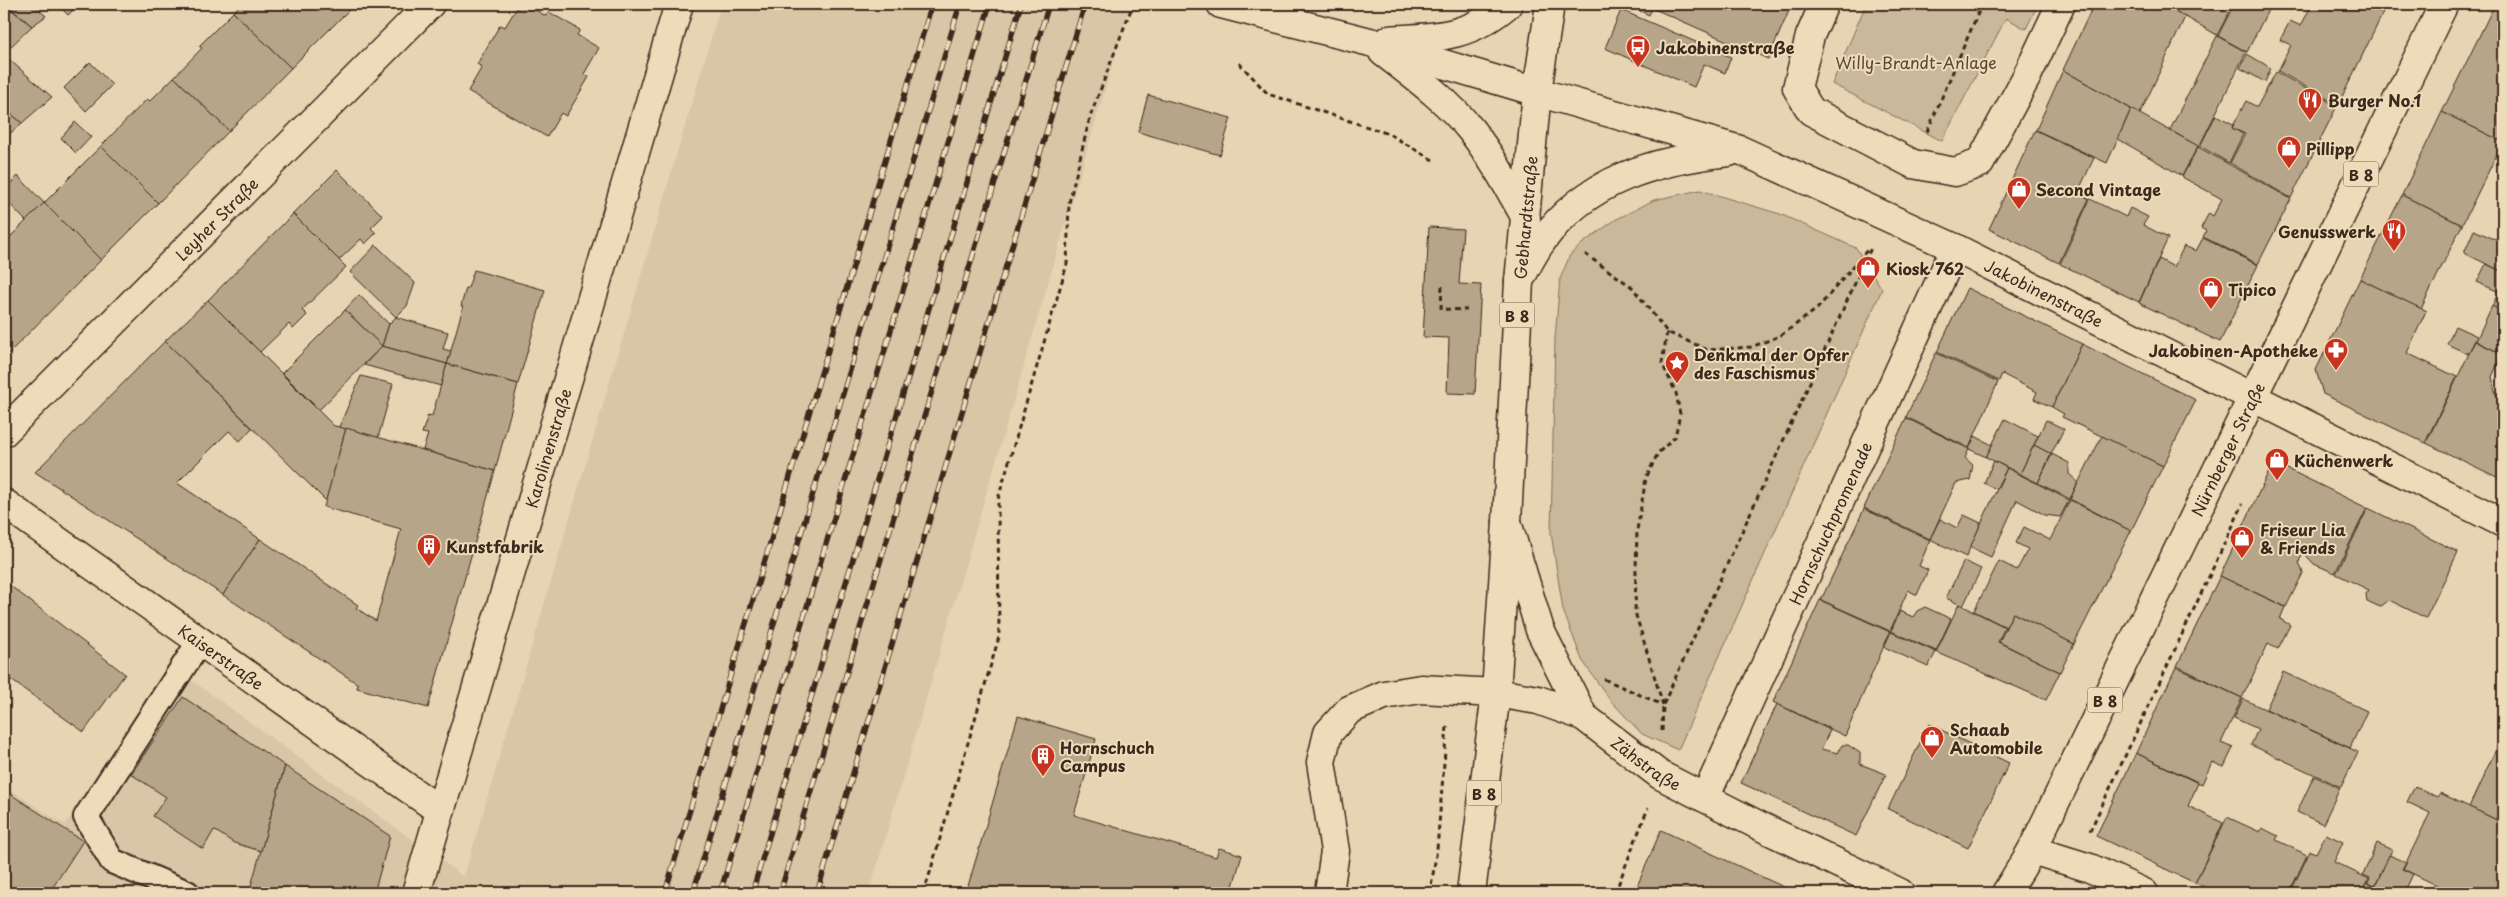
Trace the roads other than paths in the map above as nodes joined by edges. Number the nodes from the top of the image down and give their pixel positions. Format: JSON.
{"nodes":[{"id":1,"x":430,"y":4,"type":"edge"},
{"id":2,"x":679,"y":4,"type":"edge"},
{"id":3,"x":1222,"y":4,"type":"edge"},
{"id":4,"x":1508,"y":4,"type":"edge"},
{"id":5,"x":1550,"y":4,"type":"edge"},
{"id":6,"x":1824,"y":4,"type":"edge"},
{"id":7,"x":2061,"y":4,"type":"edge"},
{"id":8,"x":2444,"y":4,"type":"edge"},
{"id":9,"x":1370,"y":42,"type":"junction"},
{"id":10,"x":1537,"y":92,"type":"junction"},
{"id":11,"x":1740,"y":150,"type":"junction"},
{"id":12,"x":1526,"y":218,"type":"junction"},
{"id":13,"x":1955,"y":248,"type":"junction"},
{"id":14,"x":1519,"y":281,"type":"junction"},
{"id":15,"x":2252,"y":397,"type":"junction"},
{"id":16,"x":4,"y":432,"type":"edge"},
{"id":17,"x":4,"y":503,"type":"edge"},
{"id":18,"x":1507,"y":522,"type":"junction"},
{"id":19,"x":2503,"y":523,"type":"edge"},
{"id":20,"x":200,"y":641,"type":"junction"},
{"id":21,"x":1496,"y":693,"type":"junction"},
{"id":22,"x":1583,"y":716,"type":"junction"},
{"id":23,"x":1705,"y":798,"type":"junction"},
{"id":24,"x":440,"y":810,"type":"junction"},
{"id":25,"x":2032,"y":850,"type":"junction"},
{"id":26,"x":187,"y":893,"type":"edge"},
{"id":27,"x":416,"y":893,"type":"edge"},
{"id":28,"x":1329,"y":893,"type":"edge"},
{"id":29,"x":1471,"y":893,"type":"edge"},
{"id":30,"x":1900,"y":893,"type":"edge"},
{"id":31,"x":2006,"y":893,"type":"edge"},
{"id":32,"x":2144,"y":893,"type":"edge"}],
"edges":[{"from":1,"to":16,"type":"street","name":"Leyher Straße"},
{"from":2,"to":24,"type":"street","name":"Karolinenstraße"},
{"from":3,"to":9,"type":"street","name":"Jakobinenstraße"},
{"from":4,"to":9,"type":"street"},
{"from":5,"to":10,"type":"street","name":"Gebhardtstraße","number":"B 8"},
{"from":6,"to":7,"type":"street"},
{"from":8,"to":15,"type":"street","name":"Nürnberger Straße","number":"B 8"},
{"from":9,"to":10,"type":"street","name":"Jakobinenstraße"},
{"from":9,"to":12,"type":"street"},
{"from":10,"to":11,"type":"street","name":"Jakobinenstraße"},
{"from":10,"to":12,"type":"street","name":"Gebhardtstraße","number":"B 8"},
{"from":11,"to":13,"type":"street","name":"Jakobinenstraße"},
{"from":11,"to":14,"type":"street"},
{"from":12,"to":14,"type":"street","name":"Gebhardtstraße","number":"B 8"},
{"from":13,"to":15,"type":"street","name":"Jakobinenstraße"},
{"from":13,"to":23,"type":"street","name":"Hornschuchpromenade"},
{"from":14,"to":18,"type":"street","name":"Gebhardtstraße","number":"B 8"},
{"from":15,"to":19,"type":"street","name":"Jakobinenstraße"},
{"from":15,"to":25,"type":"street","name":"Nürnberger Straße","number":"B 8"},
{"from":17,"to":20,"type":"street","name":"Kaiserstraße"},
{"from":18,"to":21,"type":"street","number":"B 8"},
{"from":18,"to":22,"type":"street","name":"Zähstraße"},
{"from":20,"to":24,"type":"street","name":"Kaiserstraße"},
{"from":20,"to":26,"type":"lane"},
{"from":21,"to":22,"type":"street"},
{"from":21,"to":28,"type":"street"},
{"from":21,"to":29,"type":"street","number":"B 8"},
{"from":22,"to":23,"type":"street","name":"Zähstraße"},
{"from":23,"to":30,"type":"street","name":"Zähstraße"},
{"from":24,"to":27,"type":"street","name":"Karolinenstraße"},
{"from":25,"to":31,"type":"street","name":"Nürnberger Straße","number":"B 8"},
{"from":25,"to":32,"type":"street"}]}
